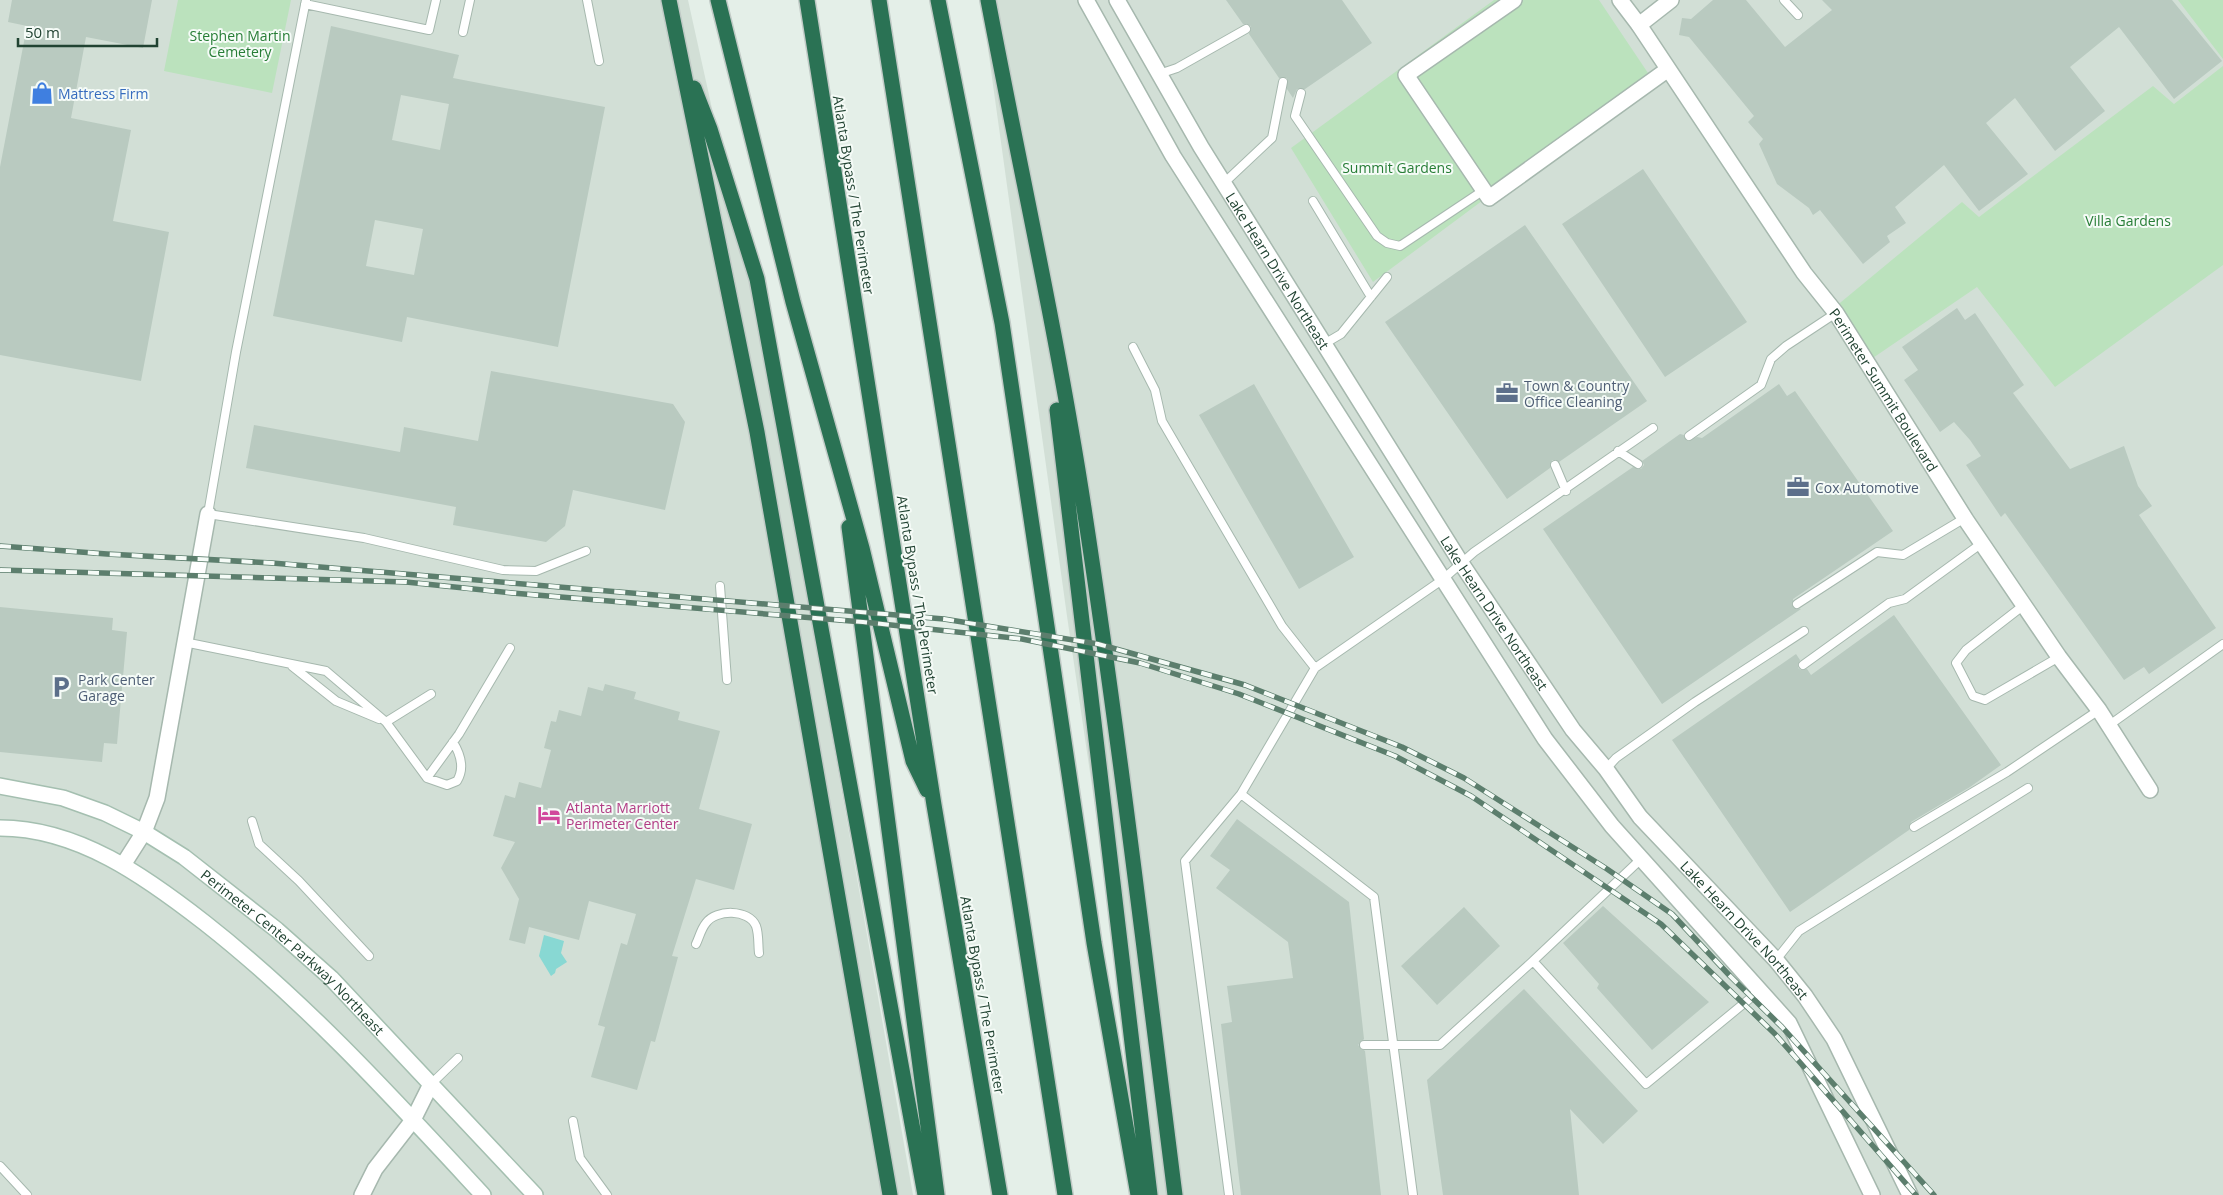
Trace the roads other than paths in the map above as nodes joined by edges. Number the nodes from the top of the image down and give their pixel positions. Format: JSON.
{"nodes":[{"id":1,"x":436,"y":0,"type":"edge"},
{"id":2,"x":470,"y":0,"type":"edge"},
{"id":3,"x":587,"y":0,"type":"edge"},
{"id":4,"x":669,"y":0,"type":"edge"},
{"id":5,"x":718,"y":0,"type":"edge"},
{"id":6,"x":807,"y":0,"type":"edge"},
{"id":7,"x":879,"y":0,"type":"edge"},
{"id":8,"x":938,"y":0,"type":"edge"},
{"id":9,"x":988,"y":0,"type":"edge"},
{"id":10,"x":1086,"y":0,"type":"edge"},
{"id":11,"x":1117,"y":0,"type":"edge"},
{"id":12,"x":1514,"y":0,"type":"edge"},
{"id":13,"x":1620,"y":0,"type":"edge"},
{"id":14,"x":1671,"y":0,"type":"edge"},
{"id":15,"x":1784,"y":0,"type":"edge"},
{"id":16,"x":305,"y":2,"type":"edge"},
{"id":17,"x":1798,"y":15,"type":"dead end"},
{"id":18,"x":1639,"y":25,"type":"junction"},
{"id":19,"x":1246,"y":29,"type":"dead end"},
{"id":20,"x":463,"y":32,"type":"dead end"},
{"id":21,"x":679,"y":49,"type":"junction"},
{"id":22,"x":600,"y":61,"type":"dead end"},
{"id":23,"x":1667,"y":70,"type":"junction"},
{"id":24,"x":1159,"y":74,"type":"junction"},
{"id":25,"x":1283,"y":82,"type":"dead end"},
{"id":26,"x":1301,"y":93,"type":"dead end"},
{"id":27,"x":1224,"y":183,"type":"junction"},
{"id":28,"x":1484,"y":190,"type":"junction"},
{"id":29,"x":1313,"y":201,"type":"dead end"},
{"id":30,"x":1039,"y":259,"type":"junction"},
{"id":31,"x":1387,"y":277,"type":"dead end"},
{"id":32,"x":1371,"y":297,"type":"junction"},
{"id":33,"x":1836,"y":313,"type":"junction"},
{"id":34,"x":1324,"y":344,"type":"junction"},
{"id":35,"x":1133,"y":347,"type":"dead end"},
{"id":36,"x":1653,"y":428,"type":"dead end"},
{"id":37,"x":1689,"y":436,"type":"dead end"},
{"id":38,"x":1618,"y":451,"type":"junction"},
{"id":39,"x":1638,"y":464,"type":"dead end"},
{"id":40,"x":1554,"y":465,"type":"dead end"},
{"id":41,"x":841,"y":469,"type":"junction"},
{"id":42,"x":1566,"y":490,"type":"junction"},
{"id":43,"x":208,"y":514,"type":"junction"},
{"id":44,"x":1965,"y":518,"type":"junction"},
{"id":45,"x":1982,"y":543,"type":"junction"},
{"id":46,"x":586,"y":551,"type":"dead end"},
{"id":47,"x":1460,"y":563,"type":"junction"},
{"id":48,"x":1442,"y":580,"type":"junction"},
{"id":49,"x":720,"y":586,"type":"dead end"},
{"id":50,"x":1797,"y":604,"type":"dead end"},
{"id":51,"x":2024,"y":606,"type":"junction"},
{"id":52,"x":1804,"y":631,"type":"dead end"},
{"id":53,"x":184,"y":642,"type":"junction"},
{"id":54,"x":2223,"y":644,"type":"edge"},
{"id":55,"x":510,"y":648,"type":"dead end"},
{"id":56,"x":2059,"y":657,"type":"junction"},
{"id":57,"x":290,"y":664,"type":"junction"},
{"id":58,"x":1803,"y":664,"type":"dead end"},
{"id":59,"x":1315,"y":668,"type":"junction"},
{"id":60,"x":727,"y":680,"type":"dead end"},
{"id":61,"x":431,"y":694,"type":"dead end"},
{"id":62,"x":2099,"y":710,"type":"junction"},
{"id":63,"x":386,"y":722,"type":"junction"},
{"id":64,"x":2108,"y":726,"type":"junction"},
{"id":65,"x":453,"y":742,"type":"junction"},
{"id":66,"x":1606,"y":769,"type":"junction"},
{"id":67,"x":427,"y":778,"type":"junction"},
{"id":68,"x":0,"y":786,"type":"edge"},
{"id":69,"x":2028,"y":788,"type":"dead end"},
{"id":70,"x":2150,"y":790,"type":"dead end"},
{"id":71,"x":1241,"y":794,"type":"junction"},
{"id":72,"x":934,"y":805,"type":"junction"},
{"id":73,"x":252,"y":821,"type":"dead end"},
{"id":74,"x":1914,"y":827,"type":"dead end"},
{"id":75,"x":0,"y":828,"type":"edge"},
{"id":76,"x":144,"y":832,"type":"junction"},
{"id":77,"x":1641,"y":859,"type":"junction"},
{"id":78,"x":124,"y":866,"type":"junction"},
{"id":79,"x":696,"y":944,"type":"dead end"},
{"id":80,"x":759,"y":954,"type":"dead end"},
{"id":81,"x":369,"y":956,"type":"dead end"},
{"id":82,"x":1776,"y":960,"type":"junction"},
{"id":83,"x":1533,"y":961,"type":"junction"},
{"id":84,"x":1759,"y":991,"type":"junction"},
{"id":85,"x":1394,"y":1044,"type":"junction"},
{"id":86,"x":1364,"y":1045,"type":"dead end"},
{"id":87,"x":458,"y":1058,"type":"dead end"},
{"id":88,"x":432,"y":1084,"type":"junction"},
{"id":89,"x":413,"y":1120,"type":"junction"},
{"id":90,"x":573,"y":1122,"type":"dead end"},
{"id":91,"x":0,"y":1166,"type":"edge"},
{"id":92,"x":27,"y":1195,"type":"edge"},
{"id":93,"x":362,"y":1195,"type":"edge"},
{"id":94,"x":483,"y":1195,"type":"edge"},
{"id":95,"x":535,"y":1195,"type":"edge"},
{"id":96,"x":607,"y":1195,"type":"edge"},
{"id":97,"x":890,"y":1195,"type":"edge"},
{"id":98,"x":925,"y":1195,"type":"edge"},
{"id":99,"x":937,"y":1195,"type":"edge"},
{"id":100,"x":1000,"y":1195,"type":"edge"},
{"id":101,"x":1065,"y":1195,"type":"edge"},
{"id":102,"x":1138,"y":1195,"type":"edge"},
{"id":103,"x":1150,"y":1195,"type":"edge"},
{"id":104,"x":1175,"y":1195,"type":"edge"},
{"id":105,"x":1229,"y":1195,"type":"edge"},
{"id":106,"x":1413,"y":1195,"type":"edge"},
{"id":107,"x":1872,"y":1195,"type":"edge"},
{"id":108,"x":1910,"y":1195,"type":"edge"}],
"edges":[{"from":1,"to":16,"type":"lane"},
{"from":2,"to":20,"type":"lane"},
{"from":3,"to":22,"type":"lane"},
{"from":4,"to":21,"type":"highway"},
{"from":5,"to":41,"type":"highway"},
{"from":6,"to":72,"type":"highway","name":"Atlanta Bypass / The Perimeter"},
{"from":7,"to":101,"type":"highway"},
{"from":8,"to":102,"type":"highway"},
{"from":9,"to":30,"type":"highway"},
{"from":10,"to":48,"type":"street","name":"Lake Hearn Drive Northeast"},
{"from":11,"to":24,"type":"street","name":"Lake Hearn Drive Northeast"},
{"from":12,"to":28,"type":"street"},
{"from":13,"to":18,"type":"street","name":"Perimeter Summit Boulevard"},
{"from":14,"to":18,"type":"street"},
{"from":15,"to":17,"type":"lane"},
{"from":16,"to":43,"type":"lane"},
{"from":18,"to":23,"type":"street","name":"Perimeter Summit Boulevard"},
{"from":19,"to":24,"type":"lane"},
{"from":21,"to":97,"type":"highway"},
{"from":21,"to":98,"type":"highway"},
{"from":23,"to":28,"type":"street"},
{"from":23,"to":33,"type":"street","name":"Perimeter Summit Boulevard"},
{"from":24,"to":27,"type":"street","name":"Lake Hearn Drive Northeast"},
{"from":25,"to":27,"type":"lane"},
{"from":26,"to":28,"type":"lane"},
{"from":27,"to":34,"type":"street","name":"Lake Hearn Drive Northeast"},
{"from":29,"to":32,"type":"lane"},
{"from":30,"to":103,"type":"highway"},
{"from":30,"to":104,"type":"highway"},
{"from":31,"to":32,"type":"lane"},
{"from":32,"to":34,"type":"lane"},
{"from":33,"to":37,"type":"lane"},
{"from":33,"to":44,"type":"street","name":"Perimeter Summit Boulevard"},
{"from":34,"to":47,"type":"street","name":"Lake Hearn Drive Northeast"},
{"from":35,"to":59,"type":"lane"},
{"from":36,"to":38,"type":"lane"},
{"from":38,"to":39,"type":"lane"},
{"from":38,"to":42,"type":"lane"},
{"from":40,"to":42,"type":"lane"},
{"from":41,"to":72,"type":"highway"},
{"from":41,"to":99,"type":"highway"},
{"from":42,"to":47,"type":"lane"},
{"from":43,"to":46,"type":"lane"},
{"from":43,"to":53,"type":"street"},
{"from":44,"to":45,"type":"street","name":"Perimeter Summit Boulevard"},
{"from":44,"to":50,"type":"lane"},
{"from":45,"to":51,"type":"street","name":"Perimeter Summit Boulevard"},
{"from":45,"to":58,"type":"lane"},
{"from":47,"to":48,"type":"lane"},
{"from":47,"to":66,"type":"street","name":"Lake Hearn Drive Northeast"},
{"from":48,"to":59,"type":"lane"},
{"from":48,"to":77,"type":"street","name":"Lake Hearn Drive Northeast"},
{"from":49,"to":60,"type":"lane"},
{"from":51,"to":56,"type":"street","name":"Perimeter Summit Boulevard"},
{"from":51,"to":56,"type":"lane"},
{"from":52,"to":66,"type":"lane"},
{"from":53,"to":57,"type":"lane"},
{"from":53,"to":76,"type":"street"},
{"from":54,"to":64,"type":"lane"},
{"from":55,"to":65,"type":"lane"},
{"from":56,"to":62,"type":"street","name":"Perimeter Summit Boulevard"},
{"from":57,"to":63,"type":"lane"},
{"from":57,"to":63,"type":"lane"},
{"from":59,"to":71,"type":"lane"},
{"from":61,"to":63,"type":"lane"},
{"from":62,"to":64,"type":"street","name":"Perimeter Summit Boulevard"},
{"from":62,"to":74,"type":"lane"},
{"from":63,"to":67,"type":"lane"},
{"from":64,"to":70,"type":"street","name":"Perimeter Summit Boulevard"},
{"from":65,"to":67,"type":"lane"},
{"from":65,"to":67,"type":"lane"},
{"from":66,"to":82,"type":"street","name":"Lake Hearn Drive Northeast"},
{"from":68,"to":76,"type":"street","name":"Perimeter Center Parkway Northeast"},
{"from":69,"to":82,"type":"lane"},
{"from":71,"to":85,"type":"lane"},
{"from":71,"to":105,"type":"lane"},
{"from":72,"to":100,"type":"highway","name":"Atlanta Bypass / The Perimeter"},
{"from":73,"to":81,"type":"lane"},
{"from":75,"to":78,"type":"street"},
{"from":76,"to":78,"type":"street"},
{"from":76,"to":88,"type":"street","name":"Perimeter Center Parkway Northeast"},
{"from":77,"to":83,"type":"lane"},
{"from":77,"to":84,"type":"street","name":"Lake Hearn Drive Northeast"},
{"from":78,"to":89,"type":"street"},
{"from":79,"to":80,"type":"lane"},
{"from":82,"to":108,"type":"street","name":"Lake Hearn Drive Northeast"},
{"from":83,"to":84,"type":"lane"},
{"from":83,"to":85,"type":"lane"},
{"from":84,"to":107,"type":"street","name":"Lake Hearn Drive Northeast"},
{"from":85,"to":86,"type":"lane"},
{"from":85,"to":106,"type":"lane"},
{"from":87,"to":88,"type":"lane"},
{"from":88,"to":89,"type":"street"},
{"from":88,"to":95,"type":"street","name":"Perimeter Center Parkway Northeast"},
{"from":89,"to":93,"type":"street"},
{"from":89,"to":94,"type":"street"},
{"from":90,"to":96,"type":"lane"},
{"from":91,"to":92,"type":"lane"}]}
